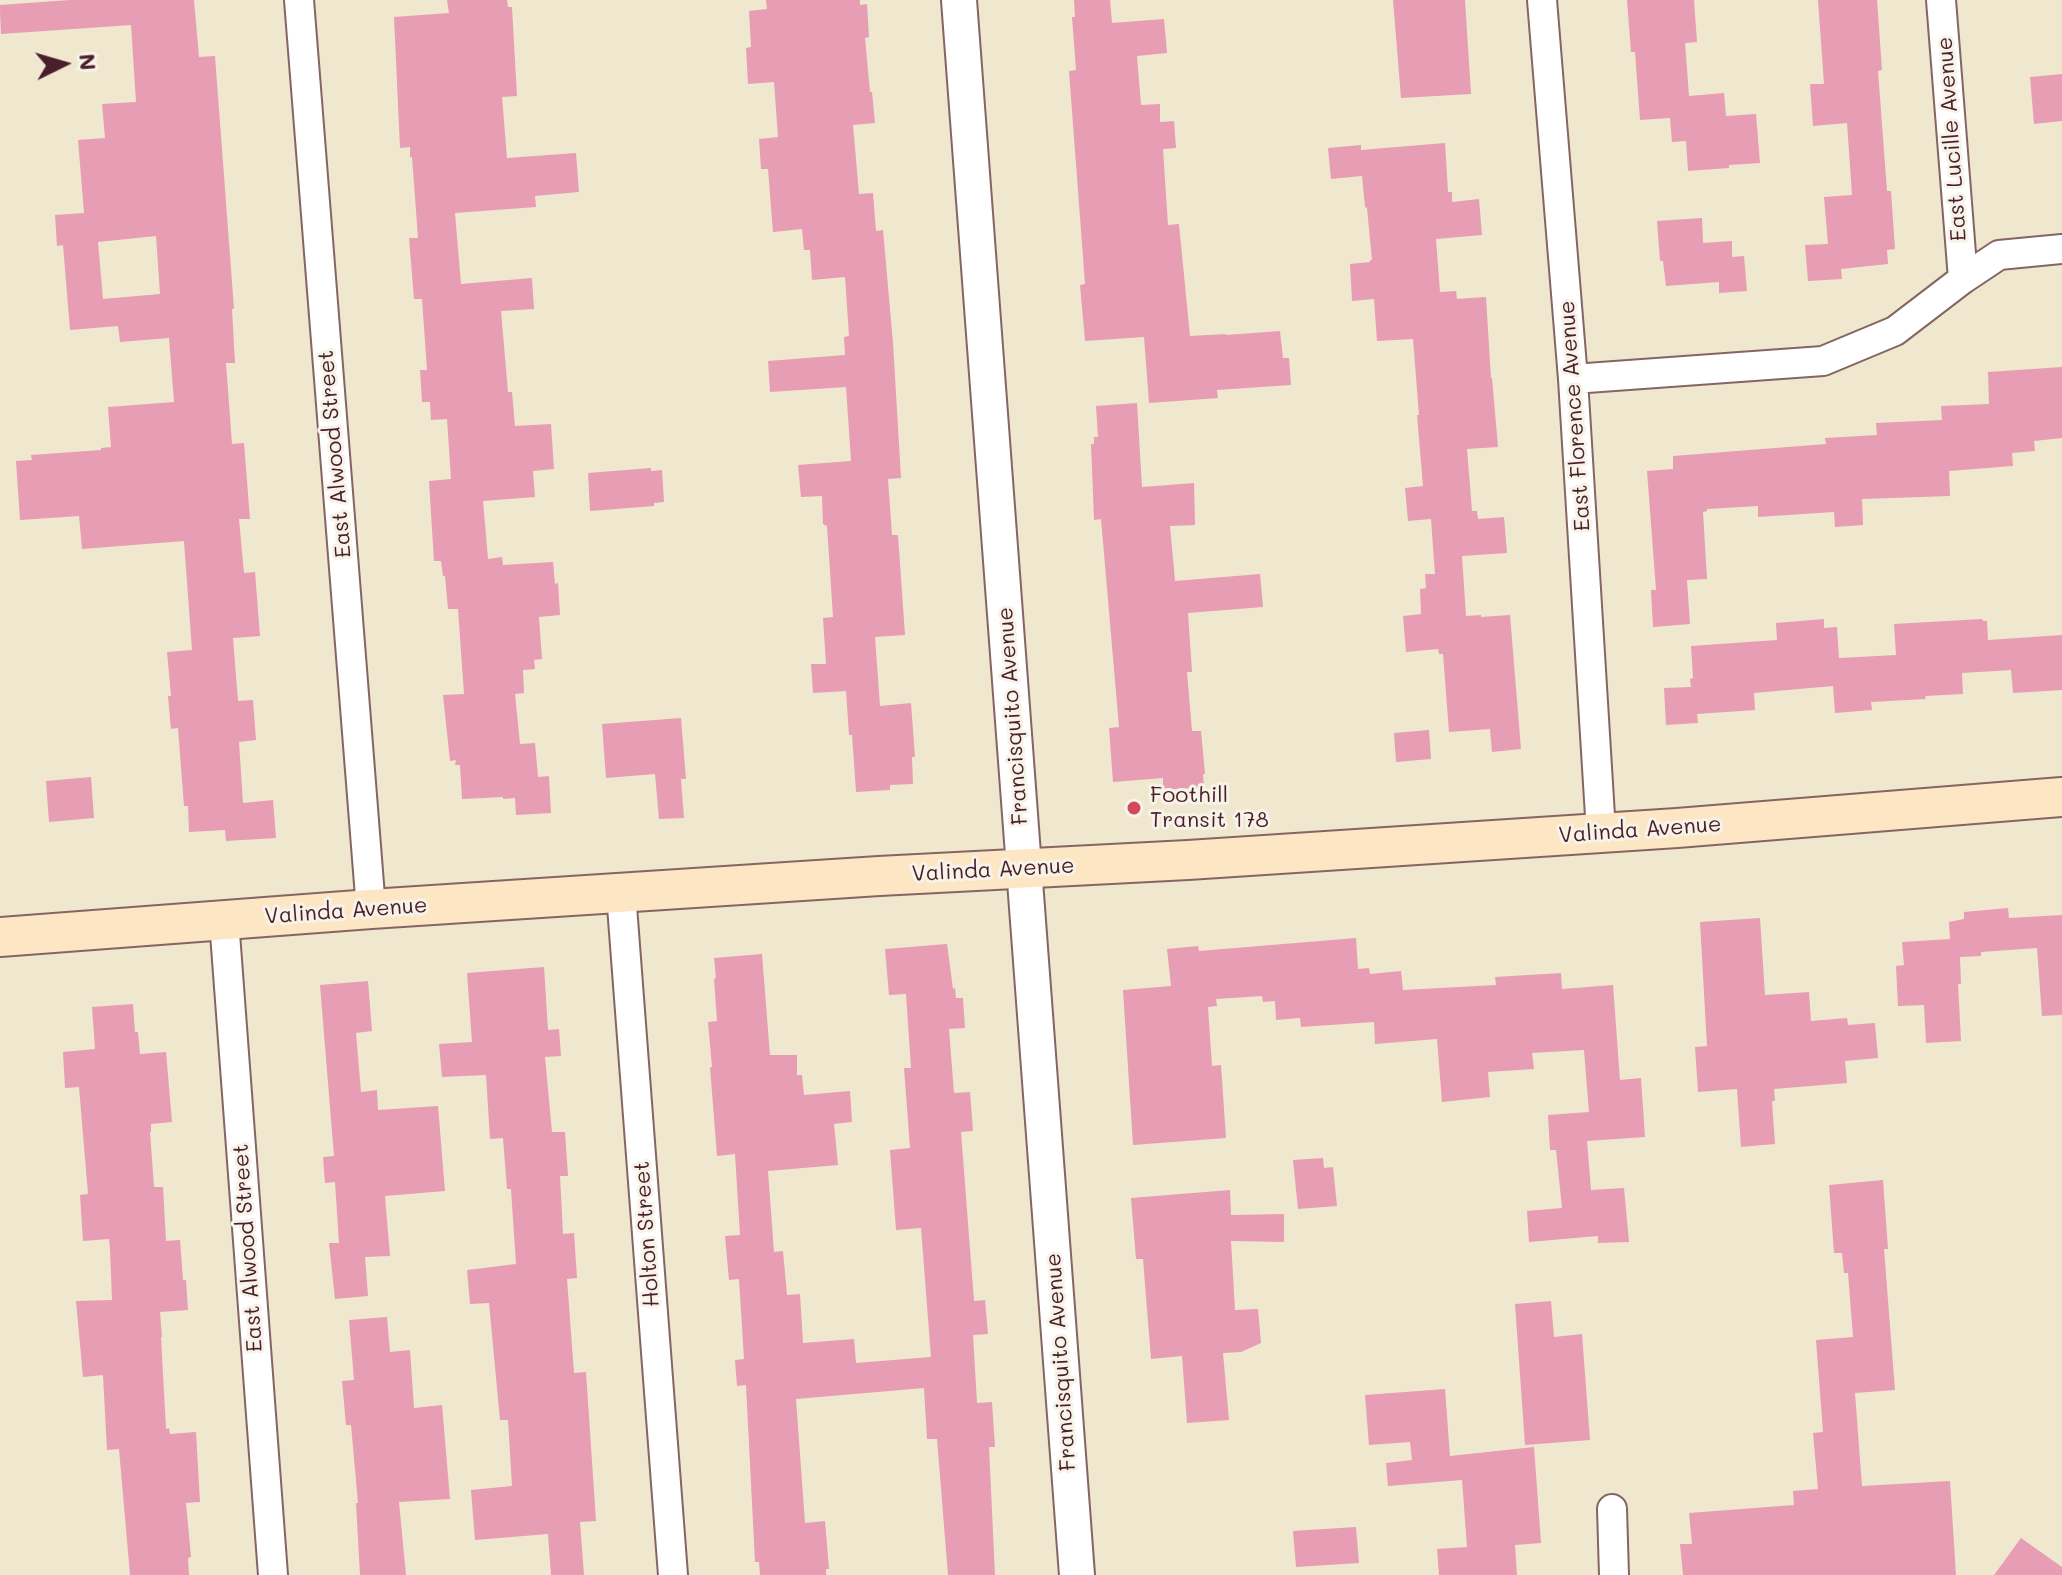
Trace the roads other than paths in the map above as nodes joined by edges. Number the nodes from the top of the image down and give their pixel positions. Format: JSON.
{"nodes":[{"id":1,"x":299,"y":0,"type":"edge"},
{"id":2,"x":959,"y":0,"type":"edge"},
{"id":3,"x":1542,"y":0,"type":"edge"},
{"id":4,"x":1941,"y":0,"type":"edge"},
{"id":5,"x":2062,"y":249,"type":"edge"},
{"id":6,"x":1963,"y":279,"type":"junction"},
{"id":7,"x":1573,"y":379,"type":"junction"},
{"id":8,"x":2062,"y":797,"type":"edge"},
{"id":9,"x":1601,"y":832,"type":"junction"},
{"id":10,"x":1025,"y":867,"type":"junction"},
{"id":11,"x":621,"y":893,"type":"junction"},
{"id":12,"x":371,"y":909,"type":"junction"},
{"id":13,"x":224,"y":920,"type":"junction"},
{"id":14,"x":0,"y":937,"type":"edge"},
{"id":15,"x":1612,"y":1509,"type":"dead end"},
{"id":16,"x":273,"y":1575,"type":"edge"},
{"id":17,"x":673,"y":1575,"type":"edge"},
{"id":18,"x":1077,"y":1575,"type":"edge"},
{"id":19,"x":1614,"y":1575,"type":"edge"}],
"edges":[{"from":1,"to":12,"type":"street","name":"East Alwood Street"},
{"from":2,"to":10,"type":"street","name":"Francisquito Avenue"},
{"from":3,"to":7,"type":"street","name":"East Florence Avenue"},
{"from":4,"to":6,"type":"street","name":"East Lucille Avenue"},
{"from":5,"to":6,"type":"street"},
{"from":6,"to":7,"type":"street"},
{"from":7,"to":9,"type":"street","name":"East Florence Avenue"},
{"from":8,"to":9,"type":"main road","name":"Valinda Avenue"},
{"from":9,"to":10,"type":"main road","name":"Valinda Avenue"},
{"from":10,"to":11,"type":"main road","name":"Valinda Avenue"},
{"from":10,"to":18,"type":"street","name":"Francisquito Avenue"},
{"from":11,"to":12,"type":"main road","name":"Valinda Avenue"},
{"from":11,"to":17,"type":"street","name":"Holton Street"},
{"from":12,"to":13,"type":"main road","name":"Valinda Avenue"},
{"from":13,"to":14,"type":"main road","name":"Valinda Avenue"},
{"from":13,"to":16,"type":"street","name":"East Alwood Street"},
{"from":15,"to":19,"type":"street"}]}
